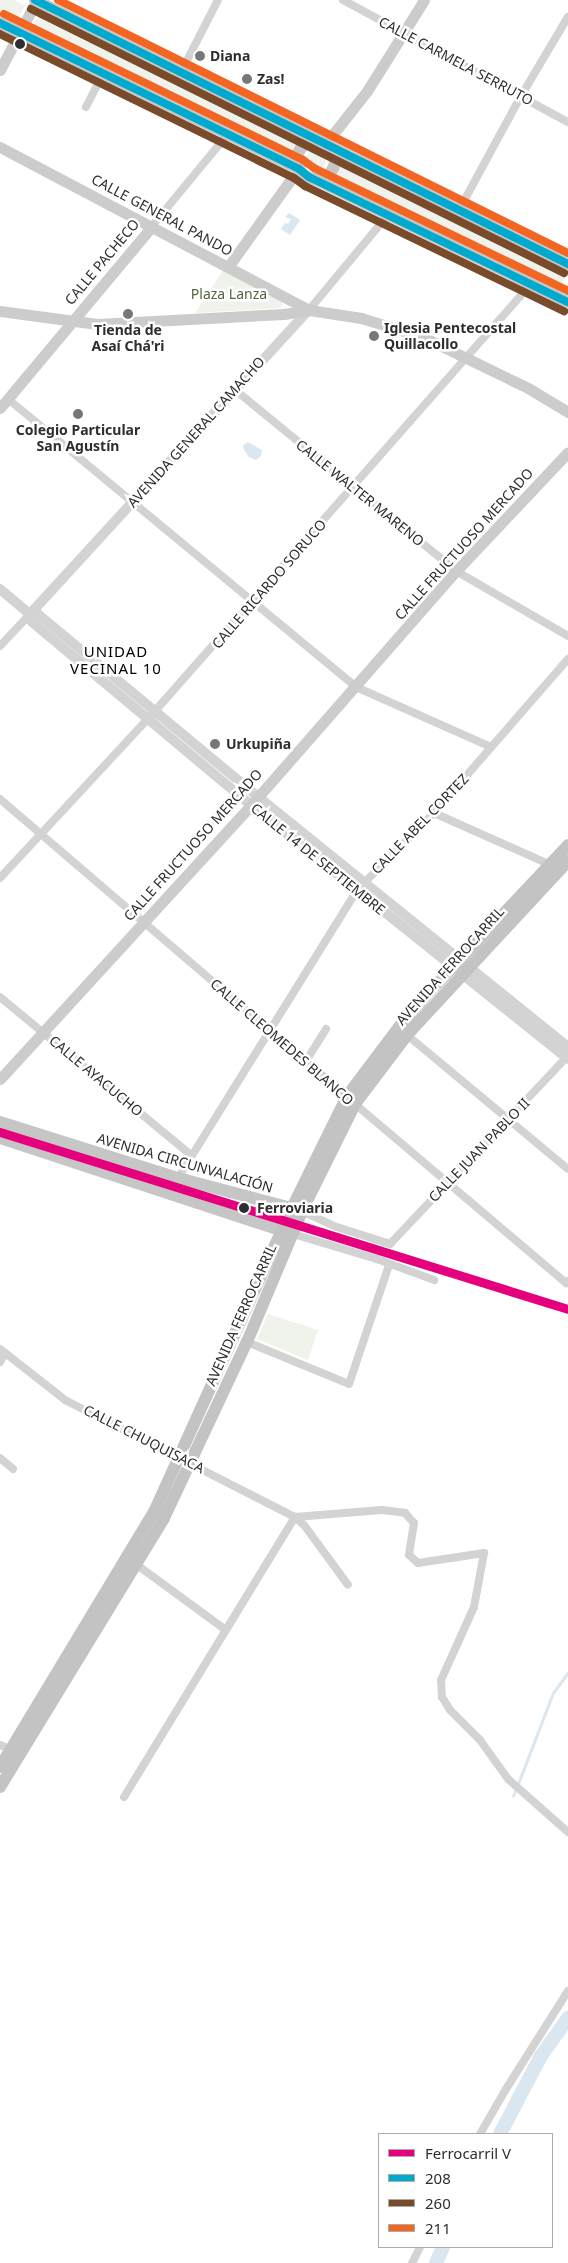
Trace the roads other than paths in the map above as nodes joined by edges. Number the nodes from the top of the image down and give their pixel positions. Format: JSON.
{"nodes":[{"id":1,"x":36,"y":0,"type":"edge"},
{"id":2,"x":218,"y":0,"type":"edge"},
{"id":3,"x":344,"y":0,"type":"edge"},
{"id":4,"x":424,"y":0,"type":"edge"},
{"id":5,"x":568,"y":17,"type":"edge"},
{"id":6,"x":0,"y":23,"type":"edge"},
{"id":7,"x":18,"y":33,"type":"junction"},
{"id":8,"x":405,"y":33,"type":"junction"},
{"id":9,"x":0,"y":70,"type":"edge"},
{"id":10,"x":181,"y":72,"type":"junction"},
{"id":11,"x":103,"y":74,"type":"junction"},
{"id":12,"x":521,"y":96,"type":"junction"},
{"id":13,"x":86,"y":107,"type":"dead end"},
{"id":14,"x":568,"y":122,"type":"edge"},
{"id":15,"x":227,"y":134,"type":"junction"},
{"id":16,"x":326,"y":144,"type":"junction"},
{"id":17,"x":0,"y":146,"type":"edge"},
{"id":18,"x":300,"y":170,"type":"junction"},
{"id":19,"x":316,"y":179,"type":"junction"},
{"id":20,"x":459,"y":210,"type":"junction"},
{"id":21,"x":388,"y":214,"type":"junction"},
{"id":22,"x":152,"y":226,"type":"junction"},
{"id":23,"x":568,"y":264,"type":"edge"},
{"id":24,"x":228,"y":267,"type":"junction"},
{"id":25,"x":531,"y":284,"type":"junction"},
{"id":26,"x":568,"y":302,"type":"edge"},
{"id":27,"x":309,"y":310,"type":"junction"},
{"id":28,"x":0,"y":311,"type":"edge"},
{"id":29,"x":73,"y":320,"type":"junction"},
{"id":30,"x":468,"y":358,"type":"junction"},
{"id":31,"x":234,"y":389,"type":"junction"},
{"id":32,"x":8,"y":398,"type":"junction"},
{"id":33,"x":0,"y":408,"type":"edge"},
{"id":34,"x":568,"y":412,"type":"edge"},
{"id":35,"x":568,"y":452,"type":"edge"},
{"id":36,"x":352,"y":488,"type":"junction"},
{"id":37,"x":133,"y":501,"type":"junction"},
{"id":38,"x":456,"y":571,"type":"junction"},
{"id":39,"x":0,"y":589,"type":"edge"},
{"id":40,"x":254,"y":601,"type":"junction"},
{"id":41,"x":30,"y":614,"type":"junction"},
{"id":42,"x":568,"y":636,"type":"edge"},
{"id":43,"x":0,"y":646,"type":"edge"},
{"id":44,"x":568,"y":659,"type":"edge"},
{"id":45,"x":356,"y":687,"type":"junction"},
{"id":46,"x":152,"y":716,"type":"junction"},
{"id":47,"x":491,"y":747,"type":"junction"},
{"id":48,"x":0,"y":799,"type":"edge"},
{"id":49,"x":254,"y":800,"type":"junction"},
{"id":50,"x":434,"y":813,"type":"junction"},
{"id":51,"x":39,"y":834,"type":"junction"},
{"id":52,"x":565,"y":854,"type":"edge"},
{"id":53,"x":554,"y":868,"type":"junction"},
{"id":54,"x":0,"y":878,"type":"edge"},
{"id":55,"x":361,"y":886,"type":"junction"},
{"id":56,"x":143,"y":922,"type":"junction"},
{"id":57,"x":461,"y":967,"type":"junction"},
{"id":58,"x":0,"y":997,"type":"edge"},
{"id":59,"x":326,"y":1029,"type":"dead end"},
{"id":60,"x":269,"y":1031,"type":"junction"},
{"id":61,"x":42,"y":1032,"type":"junction"},
{"id":62,"x":407,"y":1035,"type":"junction"},
{"id":63,"x":568,"y":1055,"type":"edge"},
{"id":64,"x":306,"y":1062,"type":"junction"},
{"id":65,"x":0,"y":1079,"type":"edge"},
{"id":66,"x":351,"y":1100,"type":"junction"},
{"id":67,"x":508,"y":1121,"type":"junction"},
{"id":68,"x":0,"y":1122,"type":"edge"},
{"id":69,"x":0,"y":1138,"type":"edge"},
{"id":70,"x":191,"y":1155,"type":"junction"},
{"id":71,"x":568,"y":1169,"type":"edge"},
{"id":72,"x":178,"y":1178,"type":"junction"},
{"id":73,"x":447,"y":1183,"type":"junction"},
{"id":74,"x":297,"y":1210,"type":"junction"},
{"id":75,"x":288,"y":1232,"type":"junction"},
{"id":76,"x":390,"y":1244,"type":"joint"},
{"id":77,"x":390,"y":1265,"type":"junction"},
{"id":78,"x":434,"y":1280,"type":"dead end"},
{"id":79,"x":567,"y":1282,"type":"edge"},
{"id":80,"x":247,"y":1342,"type":"junction"},
{"id":81,"x":2,"y":1351,"type":"edge"},
{"id":82,"x":0,"y":1362,"type":"edge"},
{"id":83,"x":0,"y":1458,"type":"edge"},
{"id":84,"x":185,"y":1460,"type":"junction"},
{"id":85,"x":13,"y":1469,"type":"dead end"},
{"id":86,"x":295,"y":1517,"type":"junction"},
{"id":87,"x":132,"y":1561,"type":"junction"},
{"id":88,"x":348,"y":1586,"type":"dead end"},
{"id":89,"x":226,"y":1630,"type":"junction"},
{"id":90,"x":11,"y":1750,"type":"edge"},
{"id":91,"x":0,"y":1767,"type":"edge"},
{"id":92,"x":0,"y":1787,"type":"edge"},
{"id":93,"x":124,"y":1797,"type":"dead end"},
{"id":94,"x":568,"y":1832,"type":"edge"},
{"id":95,"x":568,"y":1991,"type":"edge"},
{"id":96,"x":481,"y":2133,"type":"edge"},
{"id":97,"x":420,"y":2248,"type":"edge"},
{"id":98,"x":412,"y":2263,"type":"edge"}],
"edges":[{"from":1,"to":7,"type":"main road"},
{"from":1,"to":10,"type":"main road"},
{"from":2,"to":10,"type":"street"},
{"from":3,"to":8,"type":"street","name":"CALLE CARMELA SERRUTO"},
{"from":4,"to":8,"type":"main road"},
{"from":5,"to":12,"type":"street"},
{"from":6,"to":7,"type":"main road"},
{"from":7,"to":9,"type":"main road"},
{"from":7,"to":11,"type":"main road"},
{"from":8,"to":12,"type":"street","name":"CALLE CARMELA SERRUTO"},
{"from":8,"to":16,"type":"main road"},
{"from":10,"to":16,"type":"main road"},
{"from":11,"to":13,"type":"street"},
{"from":11,"to":15,"type":"main road"},
{"from":12,"to":14,"type":"street","name":"CALLE CARMELA SERRUTO"},
{"from":12,"to":20,"type":"street"},
{"from":15,"to":18,"type":"main road"},
{"from":15,"to":22,"type":"street","name":"CALLE PACHECO"},
{"from":16,"to":18,"type":"main road"},
{"from":16,"to":19,"type":"main road"},
{"from":16,"to":20,"type":"main road"},
{"from":17,"to":22,"type":"main road","name":"CALLE GENERAL PANDO"},
{"from":18,"to":19,"type":"main road"},
{"from":18,"to":24,"type":"main road"},
{"from":19,"to":21,"type":"main road"},
{"from":20,"to":23,"type":"main road"},
{"from":21,"to":25,"type":"main road"},
{"from":21,"to":27,"type":"street","name":"AVENIDA GENERAL CAMACHO"},
{"from":22,"to":24,"type":"main road","name":"CALLE GENERAL PANDO"},
{"from":22,"to":29,"type":"main road","name":"CALLE PACHECO"},
{"from":24,"to":27,"type":"main road","name":"CALLE GENERAL PANDO"},
{"from":25,"to":26,"type":"main road"},
{"from":25,"to":30,"type":"street","name":"CALLE RICARDO SORUCO"},
{"from":27,"to":29,"type":"main road"},
{"from":27,"to":30,"type":"main road"},
{"from":27,"to":31,"type":"street","name":"AVENIDA GENERAL CAMACHO"},
{"from":28,"to":29,"type":"main road"},
{"from":29,"to":32,"type":"main road","name":"CALLE PACHECO"},
{"from":30,"to":34,"type":"main road"},
{"from":30,"to":36,"type":"street","name":"CALLE RICARDO SORUCO"},
{"from":31,"to":36,"type":"street","name":"CALLE WALTER MARENO"},
{"from":31,"to":37,"type":"street","name":"AVENIDA GENERAL CAMACHO"},
{"from":32,"to":33,"type":"main road","name":"CALLE PACHECO"},
{"from":32,"to":37,"type":"street"},
{"from":35,"to":38,"type":"main road","name":"CALLE FRUCTUOSO MERCADO"},
{"from":36,"to":38,"type":"street","name":"CALLE WALTER MARENO"},
{"from":36,"to":40,"type":"street","name":"CALLE RICARDO SORUCO"},
{"from":37,"to":40,"type":"street"},
{"from":37,"to":41,"type":"street","name":"AVENIDA GENERAL CAMACHO"},
{"from":38,"to":42,"type":"street","name":"CALLE WALTER MARENO"},
{"from":38,"to":45,"type":"main road","name":"CALLE FRUCTUOSO MERCADO"},
{"from":39,"to":41,"type":"street","name":"CALLE 14 DE SEPTIEMBRE"},
{"from":40,"to":45,"type":"street"},
{"from":40,"to":46,"type":"street","name":"CALLE RICARDO SORUCO"},
{"from":41,"to":43,"type":"street","name":"AVENIDA GENERAL CAMACHO"},
{"from":41,"to":46,"type":"street","name":"CALLE 14 DE SEPTIEMBRE"},
{"from":44,"to":47,"type":"street","name":"CALLE ABEL CORTEZ"},
{"from":45,"to":47,"type":"street"},
{"from":45,"to":49,"type":"main road","name":"CALLE FRUCTUOSO MERCADO"},
{"from":46,"to":49,"type":"street","name":"CALLE 14 DE SEPTIEMBRE"},
{"from":46,"to":51,"type":"street","name":"CALLE RICARDO SORUCO"},
{"from":47,"to":50,"type":"street","name":"CALLE ABEL CORTEZ"},
{"from":48,"to":51,"type":"street","name":"CALLE CLEOMEDES BLANCO"},
{"from":49,"to":55,"type":"street","name":"CALLE 14 DE SEPTIEMBRE"},
{"from":49,"to":56,"type":"main road","name":"CALLE FRUCTUOSO MERCADO"},
{"from":50,"to":53,"type":"street"},
{"from":50,"to":55,"type":"street","name":"CALLE ABEL CORTEZ"},
{"from":51,"to":54,"type":"street","name":"CALLE RICARDO SORUCO"},
{"from":51,"to":56,"type":"street","name":"CALLE CLEOMEDES BLANCO"},
{"from":52,"to":53,"type":"highway","name":"AVENIDA FERROCARRIL"},
{"from":53,"to":57,"type":"highway","name":"AVENIDA FERROCARRIL"},
{"from":55,"to":57,"type":"street","name":"CALLE 14 DE SEPTIEMBRE"},
{"from":55,"to":60,"type":"street","name":"CALLE ABEL CORTEZ"},
{"from":56,"to":60,"type":"street","name":"CALLE CLEOMEDES BLANCO"},
{"from":56,"to":61,"type":"main road","name":"CALLE FRUCTUOSO MERCADO"},
{"from":57,"to":62,"type":"highway","name":"AVENIDA FERROCARRIL"},
{"from":57,"to":63,"type":"street","name":"CALLE 14 DE SEPTIEMBRE"},
{"from":57,"to":66,"type":"highway","name":"AVENIDA FERROCARRIL"},
{"from":58,"to":61,"type":"street","name":"CALLE AYACUCHO"},
{"from":59,"to":64,"type":"street"},
{"from":60,"to":64,"type":"street","name":"CALLE CLEOMEDES BLANCO"},
{"from":60,"to":70,"type":"street","name":"CALLE ABEL CORTEZ"},
{"from":61,"to":65,"type":"main road","name":"CALLE FRUCTUOSO MERCADO"},
{"from":61,"to":70,"type":"street","name":"CALLE AYACUCHO"},
{"from":62,"to":66,"type":"highway","name":"AVENIDA FERROCARRIL"},
{"from":62,"to":67,"type":"street"},
{"from":63,"to":67,"type":"street","name":"CALLE JUAN PABLO II"},
{"from":64,"to":66,"type":"street","name":"CALLE CLEOMEDES BLANCO"},
{"from":66,"to":73,"type":"street","name":"CALLE CLEOMEDES BLANCO"},
{"from":66,"to":74,"type":"highway","name":"AVENIDA FERROCARRIL"},
{"from":67,"to":71,"type":"street"},
{"from":67,"to":73,"type":"street","name":"CALLE JUAN PABLO II"},
{"from":68,"to":72,"type":"main road","name":"AVENIDA CIRCUNVALACIÓN"},
{"from":69,"to":75,"type":"main road"},
{"from":70,"to":72,"type":"street","name":"CALLE ABEL CORTEZ"},
{"from":72,"to":74,"type":"main road","name":"AVENIDA CIRCUNVALACIÓN"},
{"from":73,"to":76,"type":"street","name":"CALLE JUAN PABLO II"},
{"from":73,"to":79,"type":"street","name":"CALLE CLEOMEDES BLANCO"},
{"from":74,"to":75,"type":"highway","name":"AVENIDA FERROCARRIL"},
{"from":74,"to":76,"type":"street","name":"AVENIDA CIRCUNVALACIÓN"},
{"from":75,"to":77,"type":"street"},
{"from":75,"to":80,"type":"highway","name":"AVENIDA FERROCARRIL"},
{"from":75,"to":84,"type":"highway","name":"AVENIDA FERROCARRIL"},
{"from":77,"to":78,"type":"street"},
{"from":77,"to":80,"type":"street"},
{"from":80,"to":84,"type":"highway","name":"AVENIDA FERROCARRIL"},
{"from":81,"to":82,"type":"street"},
{"from":81,"to":84,"type":"street","name":"CALLE CHUQUISACA"},
{"from":83,"to":85,"type":"street"},
{"from":84,"to":86,"type":"street","name":"CALLE CHUQUISACA"},
{"from":84,"to":87,"type":"highway","name":"AVENIDA FERROCARRIL"},
{"from":86,"to":88,"type":"street"},
{"from":86,"to":89,"type":"street"},
{"from":86,"to":94,"type":"street"},
{"from":87,"to":89,"type":"street"},
{"from":87,"to":90,"type":"highway","name":"AVENIDA FERROCARRIL"},
{"from":89,"to":93,"type":"street"},
{"from":90,"to":91,"type":"highway","name":"AVENIDA FERROCARRIL"},
{"from":90,"to":92,"type":"highway","name":"AVENIDA FERROCARRIL"},
{"from":95,"to":96,"type":"street"},
{"from":97,"to":98,"type":"street"}]}
